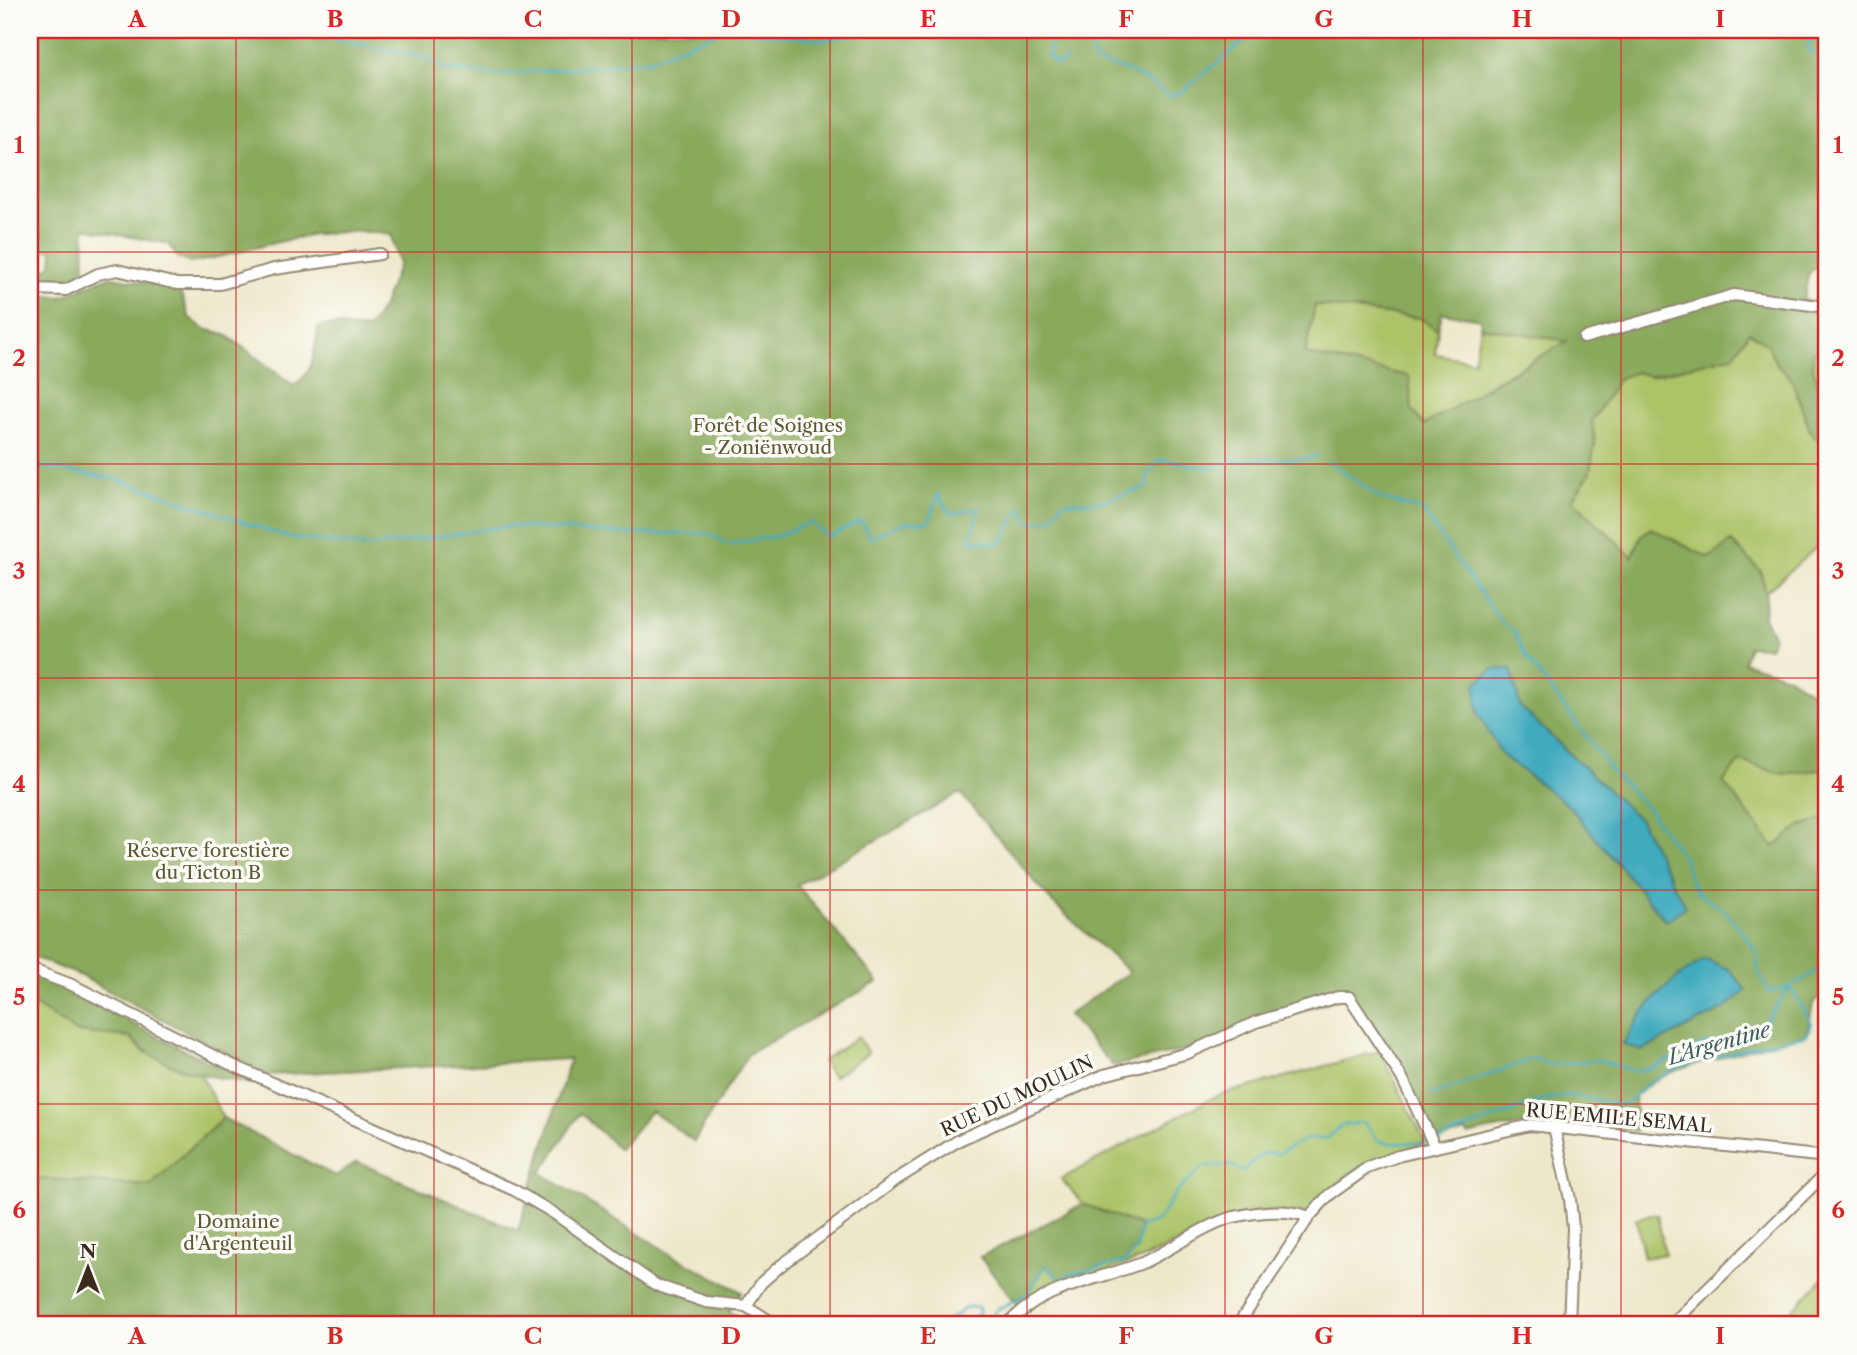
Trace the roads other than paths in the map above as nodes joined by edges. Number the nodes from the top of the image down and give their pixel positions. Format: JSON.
{"nodes":[{"id":1,"x":380,"y":254,"type":"dead end"},
{"id":2,"x":30,"y":289,"type":"edge"},
{"id":3,"x":1827,"y":307,"type":"edge"},
{"id":4,"x":1584,"y":338,"type":"dead end"},
{"id":5,"x":30,"y":969,"type":"edge"},
{"id":6,"x":1554,"y":1127,"type":"junction"},
{"id":7,"x":1434,"y":1147,"type":"junction"},
{"id":8,"x":1827,"y":1157,"type":"edge"},
{"id":9,"x":1827,"y":1172,"type":"edge"},
{"id":10,"x":1309,"y":1217,"type":"junction"},
{"id":11,"x":746,"y":1306,"type":"junction"},
{"id":12,"x":776,"y":1325,"type":"edge"},
{"id":13,"x":1007,"y":1325,"type":"edge"},
{"id":14,"x":1238,"y":1325,"type":"edge"},
{"id":15,"x":1569,"y":1325,"type":"edge"},
{"id":16,"x":1671,"y":1325,"type":"edge"}],
"edges":[{"from":1,"to":2,"type":"street"},
{"from":3,"to":4,"type":"street"},
{"from":5,"to":11,"type":"street"},
{"from":6,"to":7,"type":"street","name":"RUE EMILE SEMAL"},
{"from":6,"to":8,"type":"street","name":"RUE EMILE SEMAL"},
{"from":6,"to":15,"type":"street"},
{"from":7,"to":10,"type":"street","name":"RUE EMILE SEMAL"},
{"from":7,"to":11,"type":"street","name":"RUE DU MOULIN"},
{"from":9,"to":16,"type":"street"},
{"from":10,"to":13,"type":"street"},
{"from":10,"to":14,"type":"street","name":"RUE EMILE SEMAL"},
{"from":11,"to":12,"type":"street"}]}
